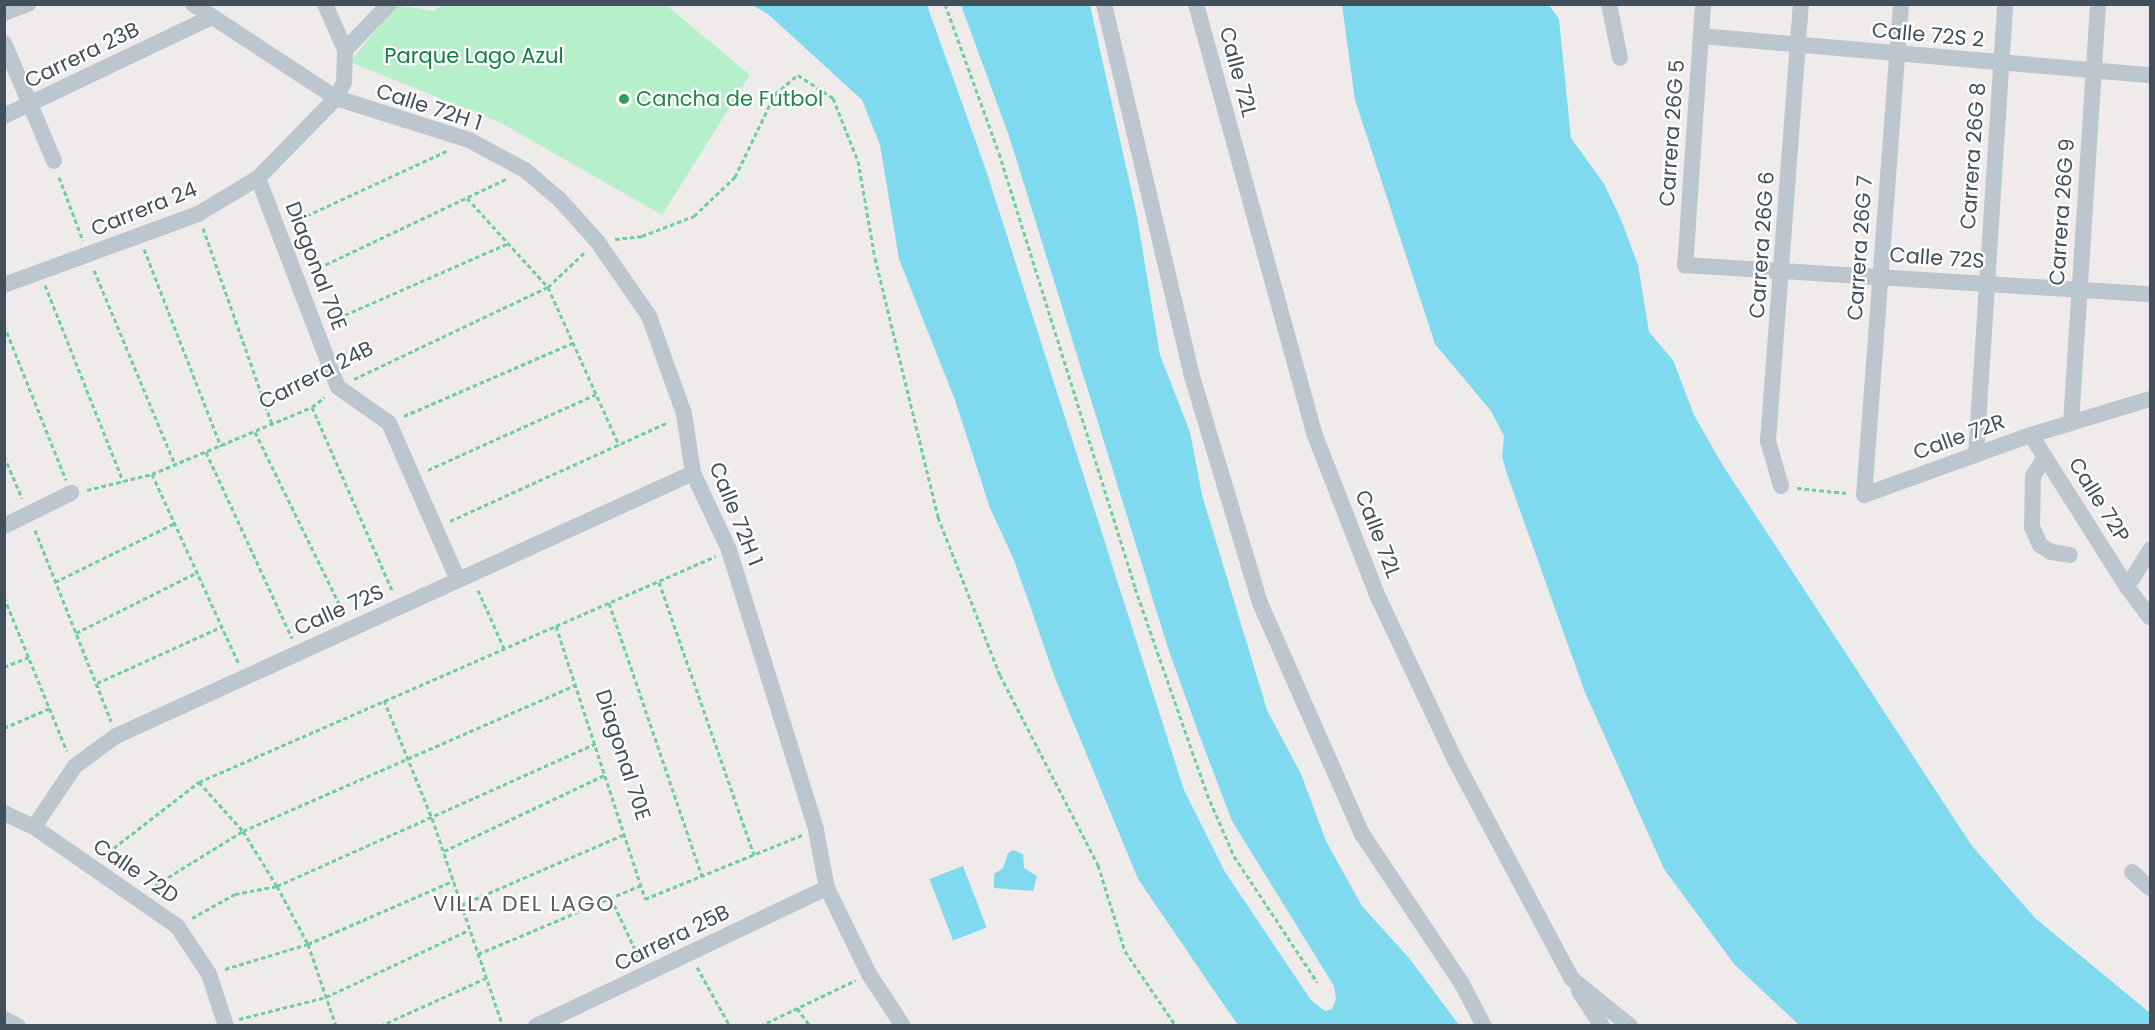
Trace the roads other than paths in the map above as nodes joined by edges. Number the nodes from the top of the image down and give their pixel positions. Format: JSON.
{"nodes":[{"id":1,"x":28,"y":4,"type":"edge"},
{"id":2,"x":193,"y":4,"type":"edge"},
{"id":3,"x":325,"y":4,"type":"edge"},
{"id":4,"x":389,"y":4,"type":"edge"},
{"id":5,"x":1104,"y":4,"type":"edge"},
{"id":6,"x":1196,"y":4,"type":"edge"},
{"id":7,"x":1609,"y":4,"type":"edge"},
{"id":8,"x":1703,"y":4,"type":"edge"},
{"id":9,"x":1802,"y":4,"type":"edge"},
{"id":10,"x":1901,"y":4,"type":"edge"},
{"id":11,"x":2005,"y":4,"type":"edge"},
{"id":12,"x":2098,"y":4,"type":"edge"},
{"id":13,"x":4,"y":13,"type":"edge"},
{"id":14,"x":212,"y":17,"type":"junction"},
{"id":15,"x":1701,"y":36,"type":"junction"},
{"id":16,"x":4,"y":43,"type":"edge"},
{"id":17,"x":1799,"y":45,"type":"junction"},
{"id":18,"x":345,"y":50,"type":"junction"},
{"id":19,"x":1897,"y":55,"type":"junction"},
{"id":20,"x":1620,"y":58,"type":"dead end"},
{"id":21,"x":2001,"y":64,"type":"junction"},
{"id":22,"x":2094,"y":71,"type":"junction"},
{"id":23,"x":2151,"y":75,"type":"edge"},
{"id":24,"x":336,"y":98,"type":"junction"},
{"id":25,"x":32,"y":104,"type":"junction"},
{"id":26,"x":4,"y":116,"type":"edge"},
{"id":27,"x":54,"y":161,"type":"road end"},
{"id":28,"x":258,"y":178,"type":"junction"},
{"id":29,"x":1685,"y":265,"type":"joint"},
{"id":30,"x":1782,"y":271,"type":"junction"},
{"id":31,"x":1881,"y":277,"type":"junction"},
{"id":32,"x":1987,"y":283,"type":"junction"},
{"id":33,"x":4,"y":285,"type":"edge"},
{"id":34,"x":2080,"y":289,"type":"junction"},
{"id":35,"x":2151,"y":294,"type":"edge"},
{"id":36,"x":2151,"y":399,"type":"edge"},
{"id":37,"x":2071,"y":423,"type":"junction"},
{"id":38,"x":2031,"y":435,"type":"junction"},
{"id":39,"x":1976,"y":455,"type":"junction"},
{"id":40,"x":2045,"y":457,"type":"junction"},
{"id":41,"x":693,"y":473,"type":"junction"},
{"id":42,"x":1781,"y":486,"type":"road end"},
{"id":43,"x":71,"y":493,"type":"road end"},
{"id":44,"x":1864,"y":495,"type":"joint"},
{"id":45,"x":4,"y":526,"type":"edge"},
{"id":46,"x":2151,"y":549,"type":"edge"},
{"id":47,"x":2070,"y":555,"type":"dead end"},
{"id":48,"x":465,"y":577,"type":"junction"},
{"id":49,"x":2127,"y":587,"type":"junction"},
{"id":50,"x":2151,"y":617,"type":"edge"},
{"id":51,"x":4,"y":813,"type":"edge"},
{"id":52,"x":34,"y":827,"type":"junction"},
{"id":53,"x":2132,"y":872,"type":"dead end"},
{"id":54,"x":827,"y":888,"type":"junction"},
{"id":55,"x":2151,"y":888,"type":"edge"},
{"id":56,"x":1572,"y":979,"type":"junction"},
{"id":57,"x":4,"y":1019,"type":"edge"},
{"id":58,"x":226,"y":1024,"type":"edge"},
{"id":59,"x":18,"y":1026,"type":"edge"},
{"id":60,"x":536,"y":1026,"type":"edge"},
{"id":61,"x":903,"y":1026,"type":"edge"},
{"id":62,"x":1484,"y":1026,"type":"edge"},
{"id":63,"x":1602,"y":1026,"type":"edge"},
{"id":64,"x":1630,"y":1026,"type":"edge"}],
"edges":[{"from":1,"to":13,"type":"street"},
{"from":2,"to":14,"type":"street","name":"Calle 72H 1"},
{"from":3,"to":18,"type":"street"},
{"from":4,"to":18,"type":"street"},
{"from":5,"to":62,"type":"street"},
{"from":6,"to":56,"type":"street","name":"Calle 72L"},
{"from":7,"to":20,"type":"street"},
{"from":8,"to":15,"type":"street","name":"Carrera 26G 5"},
{"from":9,"to":17,"type":"street","name":"Carrera 26G 6"},
{"from":10,"to":19,"type":"street","name":"Carrera 26G 7"},
{"from":11,"to":21,"type":"street","name":"Carrera 26G 8"},
{"from":12,"to":22,"type":"street","name":"Carrera 26G 9"},
{"from":14,"to":24,"type":"street","name":"Calle 72H 1"},
{"from":14,"to":25,"type":"street","name":"Carrera 23B"},
{"from":15,"to":17,"type":"street","name":"Calle 72S 2"},
{"from":15,"to":29,"type":"street","name":"Carrera 26G 5"},
{"from":16,"to":25,"type":"street"},
{"from":17,"to":19,"type":"street","name":"Calle 72S 2"},
{"from":17,"to":30,"type":"street","name":"Carrera 26G 6"},
{"from":18,"to":24,"type":"street"},
{"from":19,"to":21,"type":"street","name":"Calle 72S 2"},
{"from":19,"to":31,"type":"street","name":"Carrera 26G 7"},
{"from":21,"to":22,"type":"street","name":"Calle 72S 2"},
{"from":21,"to":32,"type":"street","name":"Carrera 26G 8"},
{"from":22,"to":23,"type":"street","name":"Calle 72S 2"},
{"from":22,"to":34,"type":"street","name":"Carrera 26G 9"},
{"from":24,"to":28,"type":"street","name":"Carrera 24"},
{"from":24,"to":41,"type":"street","name":"Calle 72H 1"},
{"from":25,"to":26,"type":"street","name":"Carrera 23B"},
{"from":25,"to":27,"type":"street"},
{"from":28,"to":33,"type":"street","name":"Carrera 24"},
{"from":28,"to":48,"type":"street","name":"Diagonal 70E"},
{"from":29,"to":30,"type":"street","name":"Calle 72S"},
{"from":30,"to":31,"type":"street","name":"Calle 72S"},
{"from":30,"to":42,"type":"street","name":"Carrera 26G 6"},
{"from":31,"to":32,"type":"street","name":"Calle 72S"},
{"from":31,"to":44,"type":"street","name":"Carrera 26G 7"},
{"from":32,"to":34,"type":"street","name":"Calle 72S"},
{"from":32,"to":39,"type":"street","name":"Carrera 26G 8"},
{"from":34,"to":35,"type":"street","name":"Calle 72S"},
{"from":34,"to":37,"type":"street","name":"Carrera 26G 9"},
{"from":36,"to":37,"type":"street","name":"Calle 72R"},
{"from":37,"to":38,"type":"street","name":"Calle 72R"},
{"from":38,"to":39,"type":"street","name":"Calle 72R"},
{"from":38,"to":40,"type":"street","name":"Calle 72P"},
{"from":39,"to":44,"type":"street","name":"Calle 72R"},
{"from":40,"to":47,"type":"street"},
{"from":40,"to":49,"type":"street","name":"Calle 72P"},
{"from":41,"to":48,"type":"street","name":"Calle 72S"},
{"from":41,"to":54,"type":"street","name":"Calle 72H 1"},
{"from":43,"to":45,"type":"street"},
{"from":46,"to":49,"type":"street"},
{"from":48,"to":52,"type":"street","name":"Calle 72S"},
{"from":49,"to":50,"type":"street","name":"Calle 72P"},
{"from":51,"to":52,"type":"street","name":"Calle 72D"},
{"from":52,"to":58,"type":"street","name":"Calle 72D"},
{"from":53,"to":55,"type":"street"},
{"from":54,"to":60,"type":"street","name":"Carrera 25B"},
{"from":54,"to":61,"type":"street","name":"Calle 72H 1"},
{"from":56,"to":63,"type":"street"},
{"from":56,"to":64,"type":"street","name":"Calle 72L"},
{"from":57,"to":59,"type":"street"}]}
